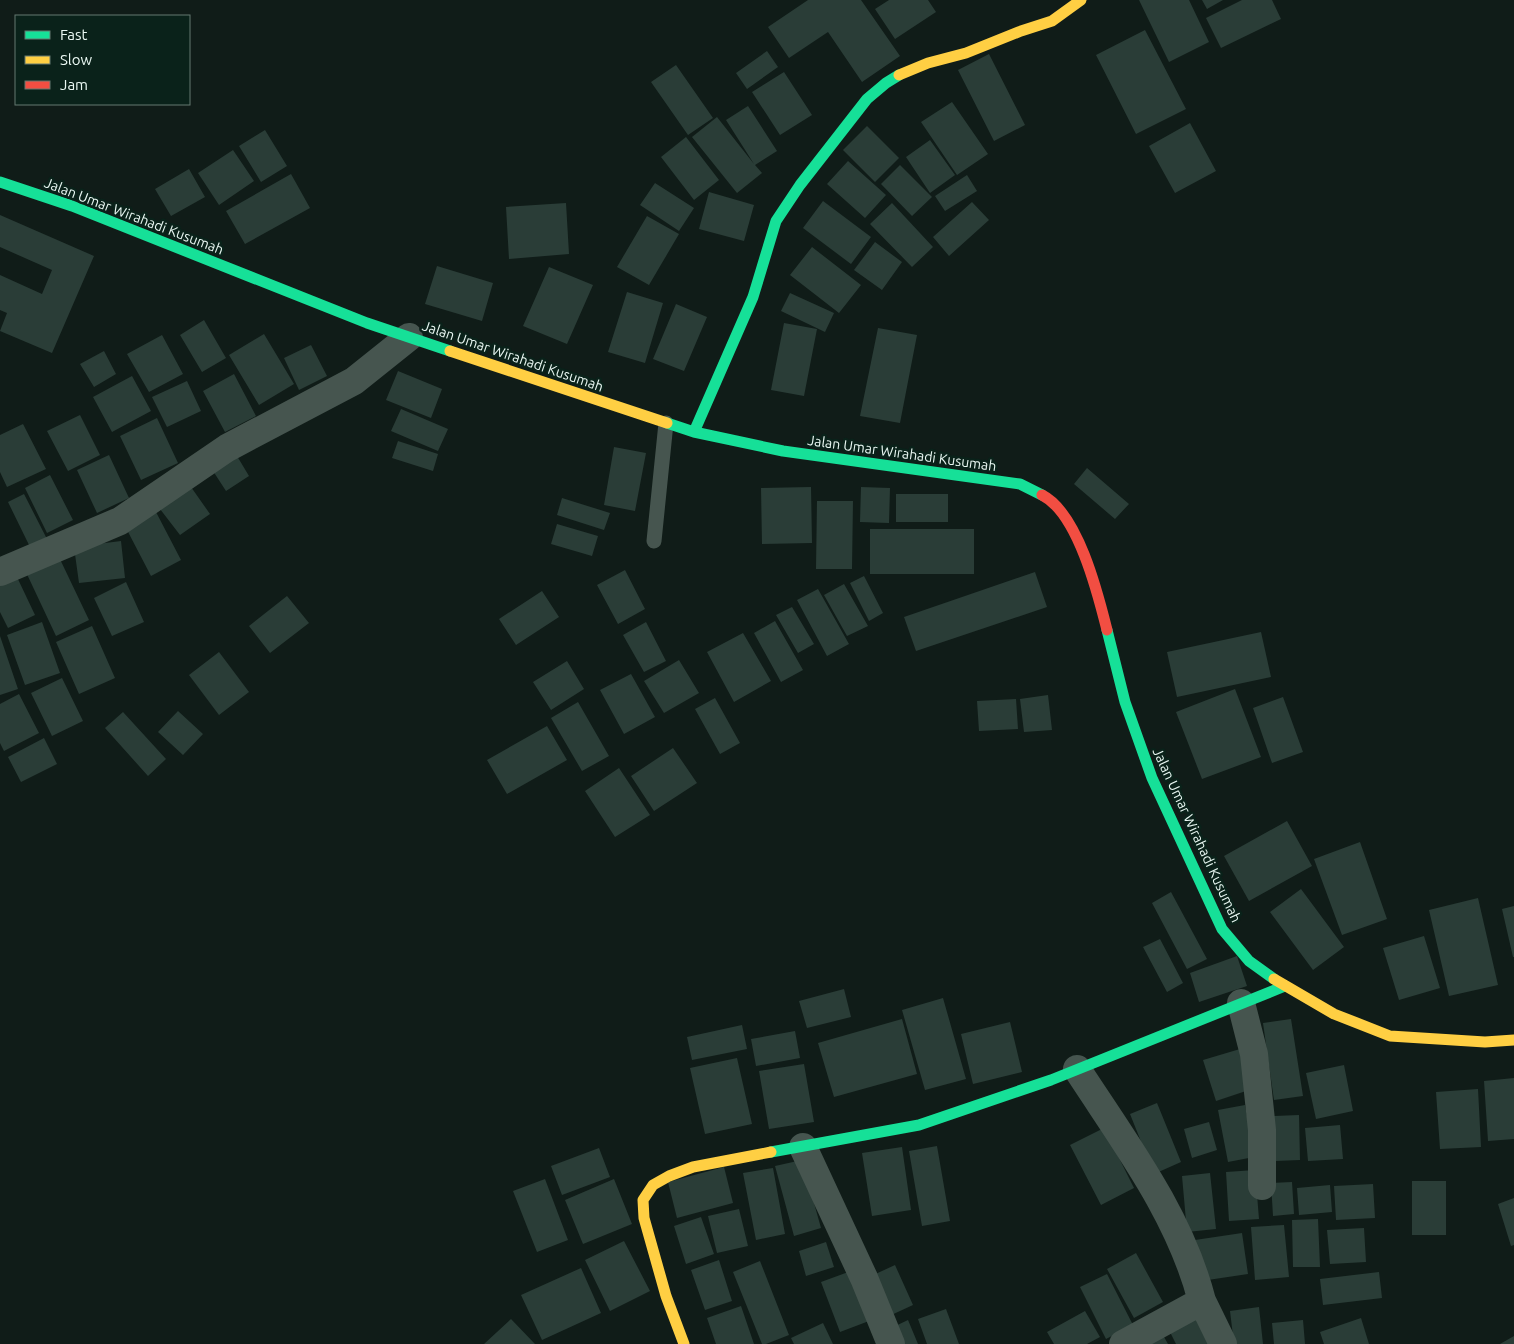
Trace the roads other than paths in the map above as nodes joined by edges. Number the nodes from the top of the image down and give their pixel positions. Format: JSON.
{"nodes":[{"id":1,"x":1081,"y":0,"type":"edge"},
{"id":2,"x":0,"y":182,"type":"edge"},
{"id":3,"x":409,"y":337,"type":"junction"},
{"id":4,"x":666,"y":423,"type":"junction"},
{"id":5,"x":694,"y":432,"type":"junction"},
{"id":6,"x":654,"y":541,"type":"dead end"},
{"id":7,"x":0,"y":572,"type":"edge"},
{"id":8,"x":1285,"y":986,"type":"junction"},
{"id":9,"x":1241,"y":1004,"type":"junction"},
{"id":10,"x":1514,"y":1040,"type":"edge"},
{"id":11,"x":1077,"y":1070,"type":"junction"},
{"id":12,"x":803,"y":1147,"type":"junction"},
{"id":13,"x":1262,"y":1186,"type":"dead end"},
{"id":14,"x":1202,"y":1301,"type":"junction"},
{"id":15,"x":684,"y":1344,"type":"edge"},
{"id":16,"x":891,"y":1344,"type":"edge"},
{"id":17,"x":1123,"y":1344,"type":"edge"},
{"id":18,"x":1223,"y":1344,"type":"edge"}],
"edges":[{"from":1,"to":5,"type":"main road"},
{"from":2,"to":3,"type":"main road","name":"Jalan Umar Wirahadi Kusumah"},
{"from":3,"to":4,"type":"main road","name":"Jalan Umar Wirahadi Kusumah"},
{"from":3,"to":7,"type":"street"},
{"from":4,"to":5,"type":"main road","name":"Jalan Umar Wirahadi Kusumah"},
{"from":4,"to":6,"type":"lane"},
{"from":5,"to":8,"type":"main road","name":"Jalan Umar Wirahadi Kusumah"},
{"from":8,"to":9,"type":"main road"},
{"from":8,"to":10,"type":"main road","name":"Jalan Umar Wirahadi Kusumah"},
{"from":9,"to":11,"type":"main road"},
{"from":9,"to":13,"type":"street"},
{"from":11,"to":12,"type":"main road"},
{"from":11,"to":14,"type":"street"},
{"from":12,"to":15,"type":"main road"},
{"from":12,"to":16,"type":"street"},
{"from":14,"to":17,"type":"street"},
{"from":14,"to":18,"type":"street"}]}
